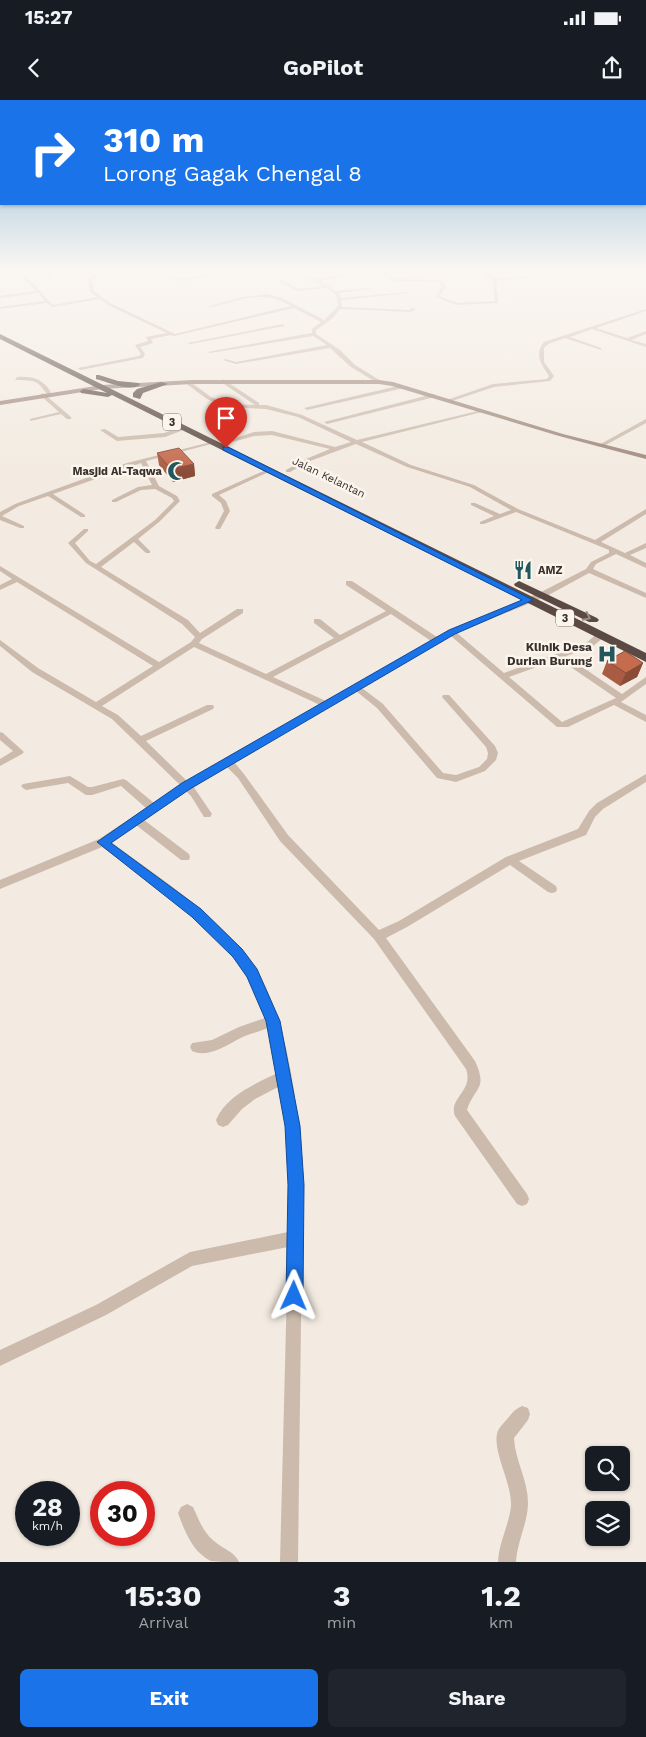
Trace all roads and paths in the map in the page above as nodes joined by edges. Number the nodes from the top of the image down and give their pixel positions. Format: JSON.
{"nodes":[{"id":1,"x":4,"y":338,"type":"edge"},
{"id":2,"x":17,"y":338,"type":"edge"},
{"id":3,"x":148,"y":338,"type":"edge"},
{"id":4,"x":213,"y":338,"type":"edge"},
{"id":5,"x":259,"y":338,"type":"edge"},
{"id":6,"x":289,"y":338,"type":"edge"},
{"id":7,"x":320,"y":338,"type":"edge"},
{"id":8,"x":557,"y":338,"type":"edge"},
{"id":9,"x":570,"y":338,"type":"edge"},
{"id":10,"x":621,"y":338,"type":"edge"},
{"id":11,"x":630,"y":338,"type":"edge"},
{"id":12,"x":626,"y":340,"type":"junction"},
{"id":13,"x":10,"y":341,"type":"junction"},
{"id":14,"x":0,"y":342,"type":"edge"},
{"id":15,"x":266,"y":342,"type":"junction"},
{"id":16,"x":190,"y":343,"type":"dead end"},
{"id":17,"x":330,"y":346,"type":"junction"},
{"id":18,"x":646,"y":346,"type":"edge"},
{"id":19,"x":599,"y":349,"type":"dead end"},
{"id":20,"x":210,"y":352,"type":"dead end"},
{"id":21,"x":224,"y":360,"type":"dead end"},
{"id":22,"x":80,"y":369,"type":"junction"},
{"id":23,"x":87,"y":376,"type":"junction"},
{"id":24,"x":17,"y":379,"type":"dead end"},
{"id":25,"x":223,"y":381,"type":"junction"},
{"id":26,"x":187,"y":382,"type":"junction"},
{"id":27,"x":380,"y":382,"type":"junction"},
{"id":28,"x":164,"y":384,"type":"junction"},
{"id":29,"x":136,"y":385,"type":"junction"},
{"id":30,"x":154,"y":385,"type":"junction"},
{"id":31,"x":402,"y":386,"type":"junction"},
{"id":32,"x":110,"y":388,"type":"junction"},
{"id":33,"x":71,"y":391,"type":"junction"},
{"id":34,"x":84,"y":391,"type":"junction"},
{"id":35,"x":46,"y":395,"type":"junction"},
{"id":36,"x":433,"y":396,"type":"junction"},
{"id":37,"x":137,"y":397,"type":"junction"},
{"id":38,"x":447,"y":401,"type":"junction"},
{"id":39,"x":0,"y":403,"type":"edge"},
{"id":40,"x":257,"y":404,"type":"dead end"},
{"id":41,"x":307,"y":408,"type":"dead end"},
{"id":42,"x":145,"y":409,"type":"junction"},
{"id":43,"x":480,"y":411,"type":"junction"},
{"id":44,"x":64,"y":412,"type":"junction"},
{"id":45,"x":69,"y":418,"type":"dead end"},
{"id":46,"x":32,"y":420,"type":"dead end"},
{"id":47,"x":646,"y":421,"type":"edge"},
{"id":48,"x":327,"y":422,"type":"dead end"},
{"id":49,"x":184,"y":428,"type":"junction"},
{"id":50,"x":103,"y":430,"type":"dead end"},
{"id":51,"x":213,"y":442,"type":"junction"},
{"id":52,"x":357,"y":442,"type":"junction"},
{"id":53,"x":234,"y":446,"type":"junction"},
{"id":54,"x":600,"y":446,"type":"junction"},
{"id":55,"x":337,"y":449,"type":"junction"},
{"id":56,"x":646,"y":457,"type":"edge"},
{"id":57,"x":143,"y":461,"type":"junction"},
{"id":58,"x":270,"y":470,"type":"junction"},
{"id":59,"x":288,"y":470,"type":"junction"},
{"id":60,"x":156,"y":487,"type":"junction"},
{"id":61,"x":48,"y":493,"type":"junction"},
{"id":62,"x":114,"y":501,"type":"dead end"},
{"id":63,"x":472,"y":504,"type":"dead end"},
{"id":64,"x":516,"y":510,"type":"junction"},
{"id":65,"x":646,"y":512,"type":"edge"},
{"id":66,"x":84,"y":516,"type":"dead end"},
{"id":67,"x":499,"y":516,"type":"junction"},
{"id":68,"x":0,"y":517,"type":"edge"},
{"id":69,"x":482,"y":523,"type":"dead end"},
{"id":70,"x":22,"y":526,"type":"dead end"},
{"id":71,"x":218,"y":528,"type":"dead end"},
{"id":72,"x":86,"y":530,"type":"dead end"},
{"id":73,"x":134,"y":539,"type":"junction"},
{"id":74,"x":594,"y":542,"type":"junction"},
{"id":75,"x":646,"y":546,"type":"edge"},
{"id":76,"x":612,"y":549,"type":"junction"},
{"id":77,"x":148,"y":552,"type":"dead end"},
{"id":78,"x":626,"y":555,"type":"junction"},
{"id":79,"x":646,"y":566,"type":"edge"},
{"id":80,"x":97,"y":567,"type":"junction"},
{"id":81,"x":0,"y":568,"type":"edge"},
{"id":82,"x":589,"y":570,"type":"junction"},
{"id":83,"x":17,"y":579,"type":"junction"},
{"id":84,"x":349,"y":583,"type":"dead end"},
{"id":85,"x":0,"y":588,"type":"edge"},
{"id":86,"x":542,"y":594,"type":"junction"},
{"id":87,"x":646,"y":596,"type":"edge"},
{"id":88,"x":529,"y":600,"type":"junction"},
{"id":89,"x":240,"y":611,"type":"dead end"},
{"id":90,"x":391,"y":611,"type":"junction"},
{"id":91,"x":317,"y":621,"type":"dead end"},
{"id":92,"x":452,"y":632,"type":"junction"},
{"id":93,"x":601,"y":635,"type":"junction"},
{"id":94,"x":340,"y":638,"type":"junction"},
{"id":95,"x":197,"y":640,"type":"junction"},
{"id":96,"x":437,"y":641,"type":"junction"},
{"id":97,"x":0,"y":642,"type":"edge"},
{"id":98,"x":646,"y":646,"type":"edge"},
{"id":99,"x":560,"y":656,"type":"junction"},
{"id":100,"x":646,"y":658,"type":"edge"},
{"id":101,"x":157,"y":665,"type":"junction"},
{"id":102,"x":502,"y":676,"type":"junction"},
{"id":103,"x":266,"y":677,"type":"junction"},
{"id":104,"x":646,"y":680,"type":"edge"},
{"id":105,"x":357,"y":688,"type":"junction"},
{"id":106,"x":446,"y":698,"type":"dead end"},
{"id":107,"x":618,"y":700,"type":"junction"},
{"id":108,"x":97,"y":704,"type":"junction"},
{"id":109,"x":328,"y":705,"type":"junction"},
{"id":110,"x":210,"y":707,"type":"dead end"},
{"id":111,"x":646,"y":720,"type":"edge"},
{"id":112,"x":0,"y":735,"type":"edge"},
{"id":113,"x":140,"y":741,"type":"junction"},
{"id":114,"x":228,"y":762,"type":"junction"},
{"id":115,"x":0,"y":763,"type":"edge"},
{"id":116,"x":646,"y":778,"type":"edge"},
{"id":117,"x":26,"y":786,"type":"dead end"},
{"id":118,"x":186,"y":786,"type":"junction"},
{"id":119,"x":154,"y":808,"type":"junction"},
{"id":120,"x":207,"y":814,"type":"dead end"},
{"id":121,"x":136,"y":820,"type":"junction"},
{"id":122,"x":103,"y":842,"type":"junction"},
{"id":123,"x":185,"y":857,"type":"dead end"},
{"id":124,"x":510,"y":860,"type":"junction"},
{"id":125,"x":0,"y":885,"type":"edge"},
{"id":126,"x":552,"y":889,"type":"dead end"},
{"id":127,"x":378,"y":936,"type":"junction"},
{"id":128,"x":273,"y":1021,"type":"junction"},
{"id":129,"x":196,"y":1047,"type":"dead end"},
{"id":130,"x":285,"y":1077,"type":"junction"},
{"id":131,"x":224,"y":1120,"type":"dead end"},
{"id":132,"x":522,"y":1199,"type":"dead end"},
{"id":133,"x":296,"y":1238,"type":"junction"},
{"id":134,"x":0,"y":1358,"type":"edge"},
{"id":135,"x":522,"y":1414,"type":"dead end"},
{"id":136,"x":187,"y":1512,"type":"dead end"},
{"id":137,"x":230,"y":1562,"type":"edge"},
{"id":138,"x":289,"y":1562,"type":"edge"},
{"id":139,"x":507,"y":1562,"type":"edge"}],
"edges":[{"from":1,"to":13,"type":"highway","name":"Jalan Kelantan","number":"3"},
{"from":2,"to":22,"type":"highway","name":"Jalan Kelantan","number":"3"},
{"from":3,"to":22,"type":"street"},
{"from":4,"to":16,"type":"street"},
{"from":5,"to":15,"type":"street"},
{"from":6,"to":15,"type":"street"},
{"from":7,"to":17,"type":"street"},
{"from":8,"to":38,"type":"street"},
{"from":9,"to":19,"type":"street"},
{"from":10,"to":12,"type":"street"},
{"from":11,"to":12,"type":"street"},
{"from":12,"to":18,"type":"street"},
{"from":13,"to":14,"type":"street"},
{"from":13,"to":23,"type":"highway","name":"Jalan Kelantan","number":"3"},
{"from":15,"to":20,"type":"street"},
{"from":17,"to":21,"type":"street"},
{"from":17,"to":27,"type":"street"},
{"from":22,"to":23,"type":"highway","name":"Jalan Kelantan","number":"3"},
{"from":23,"to":29,"type":"highway"},
{"from":23,"to":32,"type":"highway","name":"Jalan Kelantan","number":"3"},
{"from":23,"to":32,"type":"highway","name":"Jalan Kelantan","number":"3"},
{"from":23,"to":33,"type":"highway"},
{"from":24,"to":35,"type":"street"},
{"from":25,"to":26,"type":"street"},
{"from":25,"to":27,"type":"street"},
{"from":25,"to":40,"type":"street"},
{"from":26,"to":28,"type":"street"},
{"from":26,"to":52,"type":"street"},
{"from":27,"to":31,"type":"street"},
{"from":28,"to":30,"type":"street"},
{"from":28,"to":37,"type":"highway"},
{"from":29,"to":30,"type":"street"},
{"from":29,"to":32,"type":"street"},
{"from":30,"to":32,"type":"street"},
{"from":31,"to":36,"type":"street"},
{"from":31,"to":41,"type":"street"},
{"from":32,"to":33,"type":"street"},
{"from":32,"to":34,"type":"street"},
{"from":32,"to":37,"type":"highway","name":"Jalan Kelantan","number":"3"},
{"from":32,"to":42,"type":"highway","name":"Jalan Kelantan","number":"3"},
{"from":33,"to":34,"type":"street"},
{"from":33,"to":35,"type":"street"},
{"from":34,"to":42,"type":"highway"},
{"from":35,"to":39,"type":"street"},
{"from":35,"to":44,"type":"street"},
{"from":36,"to":38,"type":"street"},
{"from":36,"to":48,"type":"street"},
{"from":37,"to":53,"type":"highway","name":"Jalan Kelantan","number":"3"},
{"from":38,"to":43,"type":"street"},
{"from":42,"to":49,"type":"highway","name":"Jalan Kelantan","number":"3"},
{"from":43,"to":52,"type":"street"},
{"from":43,"to":54,"type":"street"},
{"from":44,"to":45,"type":"street"},
{"from":44,"to":46,"type":"street"},
{"from":47,"to":54,"type":"street"},
{"from":49,"to":50,"type":"street"},
{"from":49,"to":51,"type":"highway","name":"Jalan Kelantan","number":"3"},
{"from":51,"to":53,"type":"highway","name":"Jalan Kelantan","number":"3"},
{"from":51,"to":57,"type":"street"},
{"from":52,"to":55,"type":"street"},
{"from":52,"to":64,"type":"street"},
{"from":53,"to":55,"type":"street"},
{"from":53,"to":58,"type":"highway","name":"Jalan Kelantan","number":"3"},
{"from":53,"to":59,"type":"highway","name":"Jalan Kelantan","number":"3"},
{"from":54,"to":56,"type":"street"},
{"from":55,"to":59,"type":"street"},
{"from":57,"to":60,"type":"street"},
{"from":57,"to":61,"type":"street"},
{"from":58,"to":71,"type":"street"},
{"from":58,"to":88,"type":"highway","name":"Jalan Kelantan","number":"3"},
{"from":59,"to":86,"type":"highway","name":"Jalan Kelantan","number":"3"},
{"from":60,"to":62,"type":"street"},
{"from":60,"to":73,"type":"street"},
{"from":61,"to":66,"type":"street"},
{"from":61,"to":68,"type":"street"},
{"from":63,"to":67,"type":"street"},
{"from":64,"to":67,"type":"street"},
{"from":64,"to":74,"type":"street"},
{"from":65,"to":74,"type":"street"},
{"from":67,"to":69,"type":"street"},
{"from":68,"to":70,"type":"street"},
{"from":72,"to":80,"type":"street"},
{"from":73,"to":77,"type":"street"},
{"from":73,"to":80,"type":"street"},
{"from":74,"to":76,"type":"street"},
{"from":75,"to":78,"type":"street"},
{"from":76,"to":78,"type":"street"},
{"from":76,"to":82,"type":"street"},
{"from":78,"to":79,"type":"street"},
{"from":80,"to":95,"type":"street"},
{"from":81,"to":83,"type":"street"},
{"from":82,"to":86,"type":"street"},
{"from":82,"to":87,"type":"street"},
{"from":83,"to":85,"type":"street"},
{"from":83,"to":101,"type":"street"},
{"from":84,"to":90,"type":"street"},
{"from":86,"to":88,"type":"street"},
{"from":86,"to":98,"type":"highway","name":"Jalan Kelantan","number":"3","one_way":true},
{"from":88,"to":92,"type":"street"},
{"from":88,"to":93,"type":"highway","name":"Jalan Kelantan","number":"3"},
{"from":89,"to":95,"type":"street"},
{"from":90,"to":94,"type":"street"},
{"from":90,"to":96,"type":"street"},
{"from":91,"to":94,"type":"street"},
{"from":92,"to":96,"type":"street"},
{"from":92,"to":102,"type":"street"},
{"from":93,"to":99,"type":"street"},
{"from":93,"to":100,"type":"highway","name":"Jalan Kelantan","number":"3"},
{"from":94,"to":103,"type":"street"},
{"from":95,"to":101,"type":"street"},
{"from":95,"to":103,"type":"street"},
{"from":96,"to":105,"type":"street"},
{"from":97,"to":108,"type":"street"},
{"from":99,"to":102,"type":"street"},
{"from":99,"to":107,"type":"street"},
{"from":101,"to":108,"type":"street"},
{"from":102,"to":107,"type":"street"},
{"from":103,"to":109,"type":"street"},
{"from":104,"to":107,"type":"street"},
{"from":105,"to":106,"type":"street"},
{"from":105,"to":109,"type":"street"},
{"from":107,"to":111,"type":"street"},
{"from":108,"to":113,"type":"street"},
{"from":109,"to":114,"type":"street"},
{"from":110,"to":113,"type":"street"},
{"from":112,"to":115,"type":"street"},
{"from":113,"to":118,"type":"street"},
{"from":114,"to":118,"type":"street"},
{"from":114,"to":127,"type":"street"},
{"from":116,"to":124,"type":"street"},
{"from":117,"to":119,"type":"street"},
{"from":118,"to":119,"type":"street"},
{"from":118,"to":120,"type":"street"},
{"from":119,"to":121,"type":"street"},
{"from":121,"to":122,"type":"street"},
{"from":121,"to":123,"type":"street"},
{"from":122,"to":125,"type":"street"},
{"from":122,"to":128,"type":"street"},
{"from":124,"to":126,"type":"street"},
{"from":124,"to":127,"type":"street"},
{"from":127,"to":132,"type":"street"},
{"from":128,"to":129,"type":"street"},
{"from":128,"to":130,"type":"street"},
{"from":130,"to":131,"type":"street"},
{"from":130,"to":133,"type":"street"},
{"from":133,"to":134,"type":"street"},
{"from":133,"to":138,"type":"street"},
{"from":135,"to":139,"type":"street"},
{"from":136,"to":137,"type":"street"}]}
